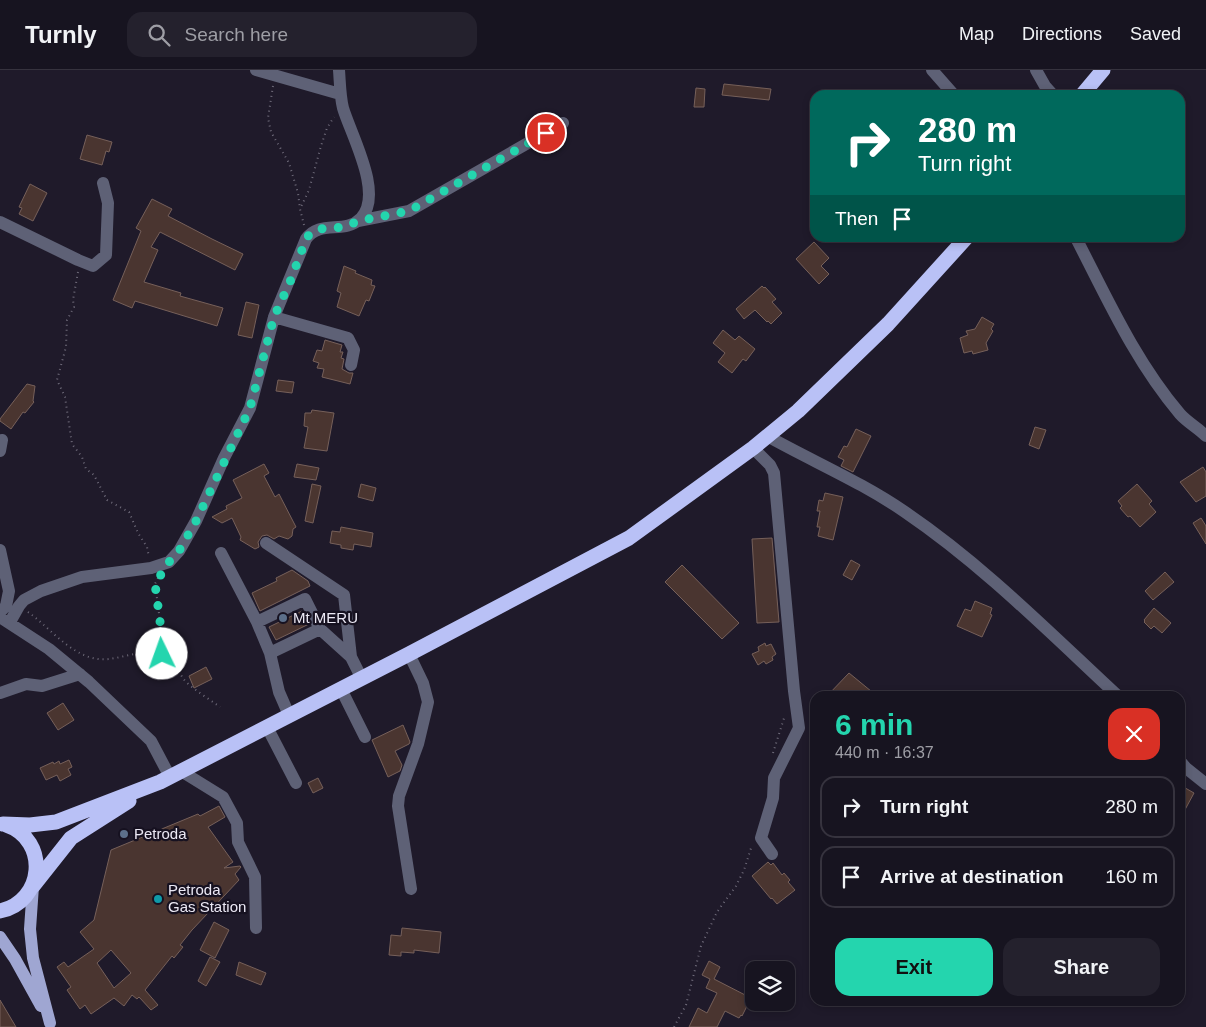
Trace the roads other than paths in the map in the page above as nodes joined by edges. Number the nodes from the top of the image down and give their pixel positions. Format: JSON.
{"nodes":[{"id":1,"x":256,"y":70,"type":"edge"},
{"id":2,"x":339,"y":70,"type":"edge"},
{"id":3,"x":932,"y":70,"type":"edge"},
{"id":4,"x":1036,"y":70,"type":"edge"},
{"id":5,"x":1103,"y":70,"type":"edge"},
{"id":6,"x":950,"y":90,"type":"edge"},
{"id":7,"x":1049,"y":90,"type":"edge"},
{"id":8,"x":1086,"y":90,"type":"edge"},
{"id":9,"x":341,"y":100,"type":"junction"},
{"id":10,"x":564,"y":123,"type":"dead end"},
{"id":11,"x":103,"y":183,"type":"dead end"},
{"id":12,"x":358,"y":221,"type":"junction"},
{"id":13,"x":0,"y":222,"type":"edge"},
{"id":14,"x":963,"y":242,"type":"edge"},
{"id":15,"x":1078,"y":242,"type":"edge"},
{"id":16,"x":274,"y":317,"type":"junction"},
{"id":17,"x":351,"y":365,"type":"dead end"},
{"id":18,"x":1206,"y":436,"type":"edge"},
{"id":19,"x":768,"y":437,"type":"junction"},
{"id":20,"x":753,"y":448,"type":"junction"},
{"id":21,"x":266,"y":543,"type":"dead end"},
{"id":22,"x":0,"y":550,"type":"edge"},
{"id":23,"x":221,"y":552,"type":"dead end"},
{"id":24,"x":0,"y":612,"type":"edge"},
{"id":25,"x":5,"y":620,"type":"edge"},
{"id":26,"x":257,"y":622,"type":"junction"},
{"id":27,"x":320,"y":629,"type":"junction"},
{"id":28,"x":270,"y":653,"type":"junction"},
{"id":29,"x":409,"y":654,"type":"junction"},
{"id":30,"x":351,"y":657,"type":"junction"},
{"id":31,"x":80,"y":674,"type":"junction"},
{"id":32,"x":362,"y":679,"type":"junction"},
{"id":33,"x":341,"y":689,"type":"junction"},
{"id":34,"x":1113,"y":691,"type":"edge"},
{"id":35,"x":0,"y":693,"type":"edge"},
{"id":36,"x":289,"y":715,"type":"junction"},
{"id":37,"x":268,"y":727,"type":"junction"},
{"id":38,"x":365,"y":737,"type":"dead end"},
{"id":39,"x":1185,"y":767,"type":"edge"},
{"id":40,"x":170,"y":776,"type":"junction"},
{"id":41,"x":296,"y":783,"type":"dead end"},
{"id":42,"x":1206,"y":784,"type":"edge"},
{"id":43,"x":2,"y":824,"type":"edge"},
{"id":44,"x":772,"y":854,"type":"dead end"},
{"id":45,"x":33,"y":886,"type":"junction"},
{"id":46,"x":411,"y":890,"type":"dead end"},
{"id":47,"x":0,"y":911,"type":"edge"},
{"id":48,"x":256,"y":928,"type":"dead end"},
{"id":49,"x":0,"y":938,"type":"edge"},
{"id":50,"x":52,"y":1025,"type":"edge"}],
"edges":[{"from":1,"to":9,"type":"street"},
{"from":2,"to":9,"type":"street"},
{"from":3,"to":6,"type":"street"},
{"from":4,"to":7,"type":"street"},
{"from":5,"to":8,"type":"highway"},
{"from":9,"to":12,"type":"street"},
{"from":10,"to":12,"type":"street"},
{"from":11,"to":13,"type":"street"},
{"from":12,"to":16,"type":"street"},
{"from":14,"to":19,"type":"highway"},
{"from":15,"to":18,"type":"street"},
{"from":16,"to":17,"type":"street"},
{"from":16,"to":25,"type":"street"},
{"from":19,"to":20,"type":"highway"},
{"from":19,"to":34,"type":"street"},
{"from":20,"to":29,"type":"highway"},
{"from":20,"to":44,"type":"street"},
{"from":21,"to":30,"type":"street"},
{"from":22,"to":24,"type":"street"},
{"from":23,"to":26,"type":"street"},
{"from":25,"to":31,"type":"street"},
{"from":26,"to":27,"type":"street"},
{"from":26,"to":28,"type":"street"},
{"from":27,"to":28,"type":"street"},
{"from":27,"to":30,"type":"street"},
{"from":28,"to":36,"type":"street"},
{"from":29,"to":32,"type":"highway"},
{"from":29,"to":46,"type":"street"},
{"from":30,"to":32,"type":"street"},
{"from":31,"to":35,"type":"street"},
{"from":31,"to":40,"type":"street"},
{"from":32,"to":33,"type":"highway"},
{"from":33,"to":36,"type":"highway"},
{"from":33,"to":38,"type":"street"},
{"from":36,"to":37,"type":"highway"},
{"from":37,"to":40,"type":"highway"},
{"from":37,"to":41,"type":"street"},
{"from":39,"to":42,"type":"street"},
{"from":40,"to":43,"type":"highway"},
{"from":40,"to":45,"type":"highway"},
{"from":40,"to":48,"type":"street"},
{"from":43,"to":45,"type":"highway"},
{"from":45,"to":47,"type":"highway"},
{"from":45,"to":50,"type":"main road"},
{"from":49,"to":50,"type":"main road"}]}
